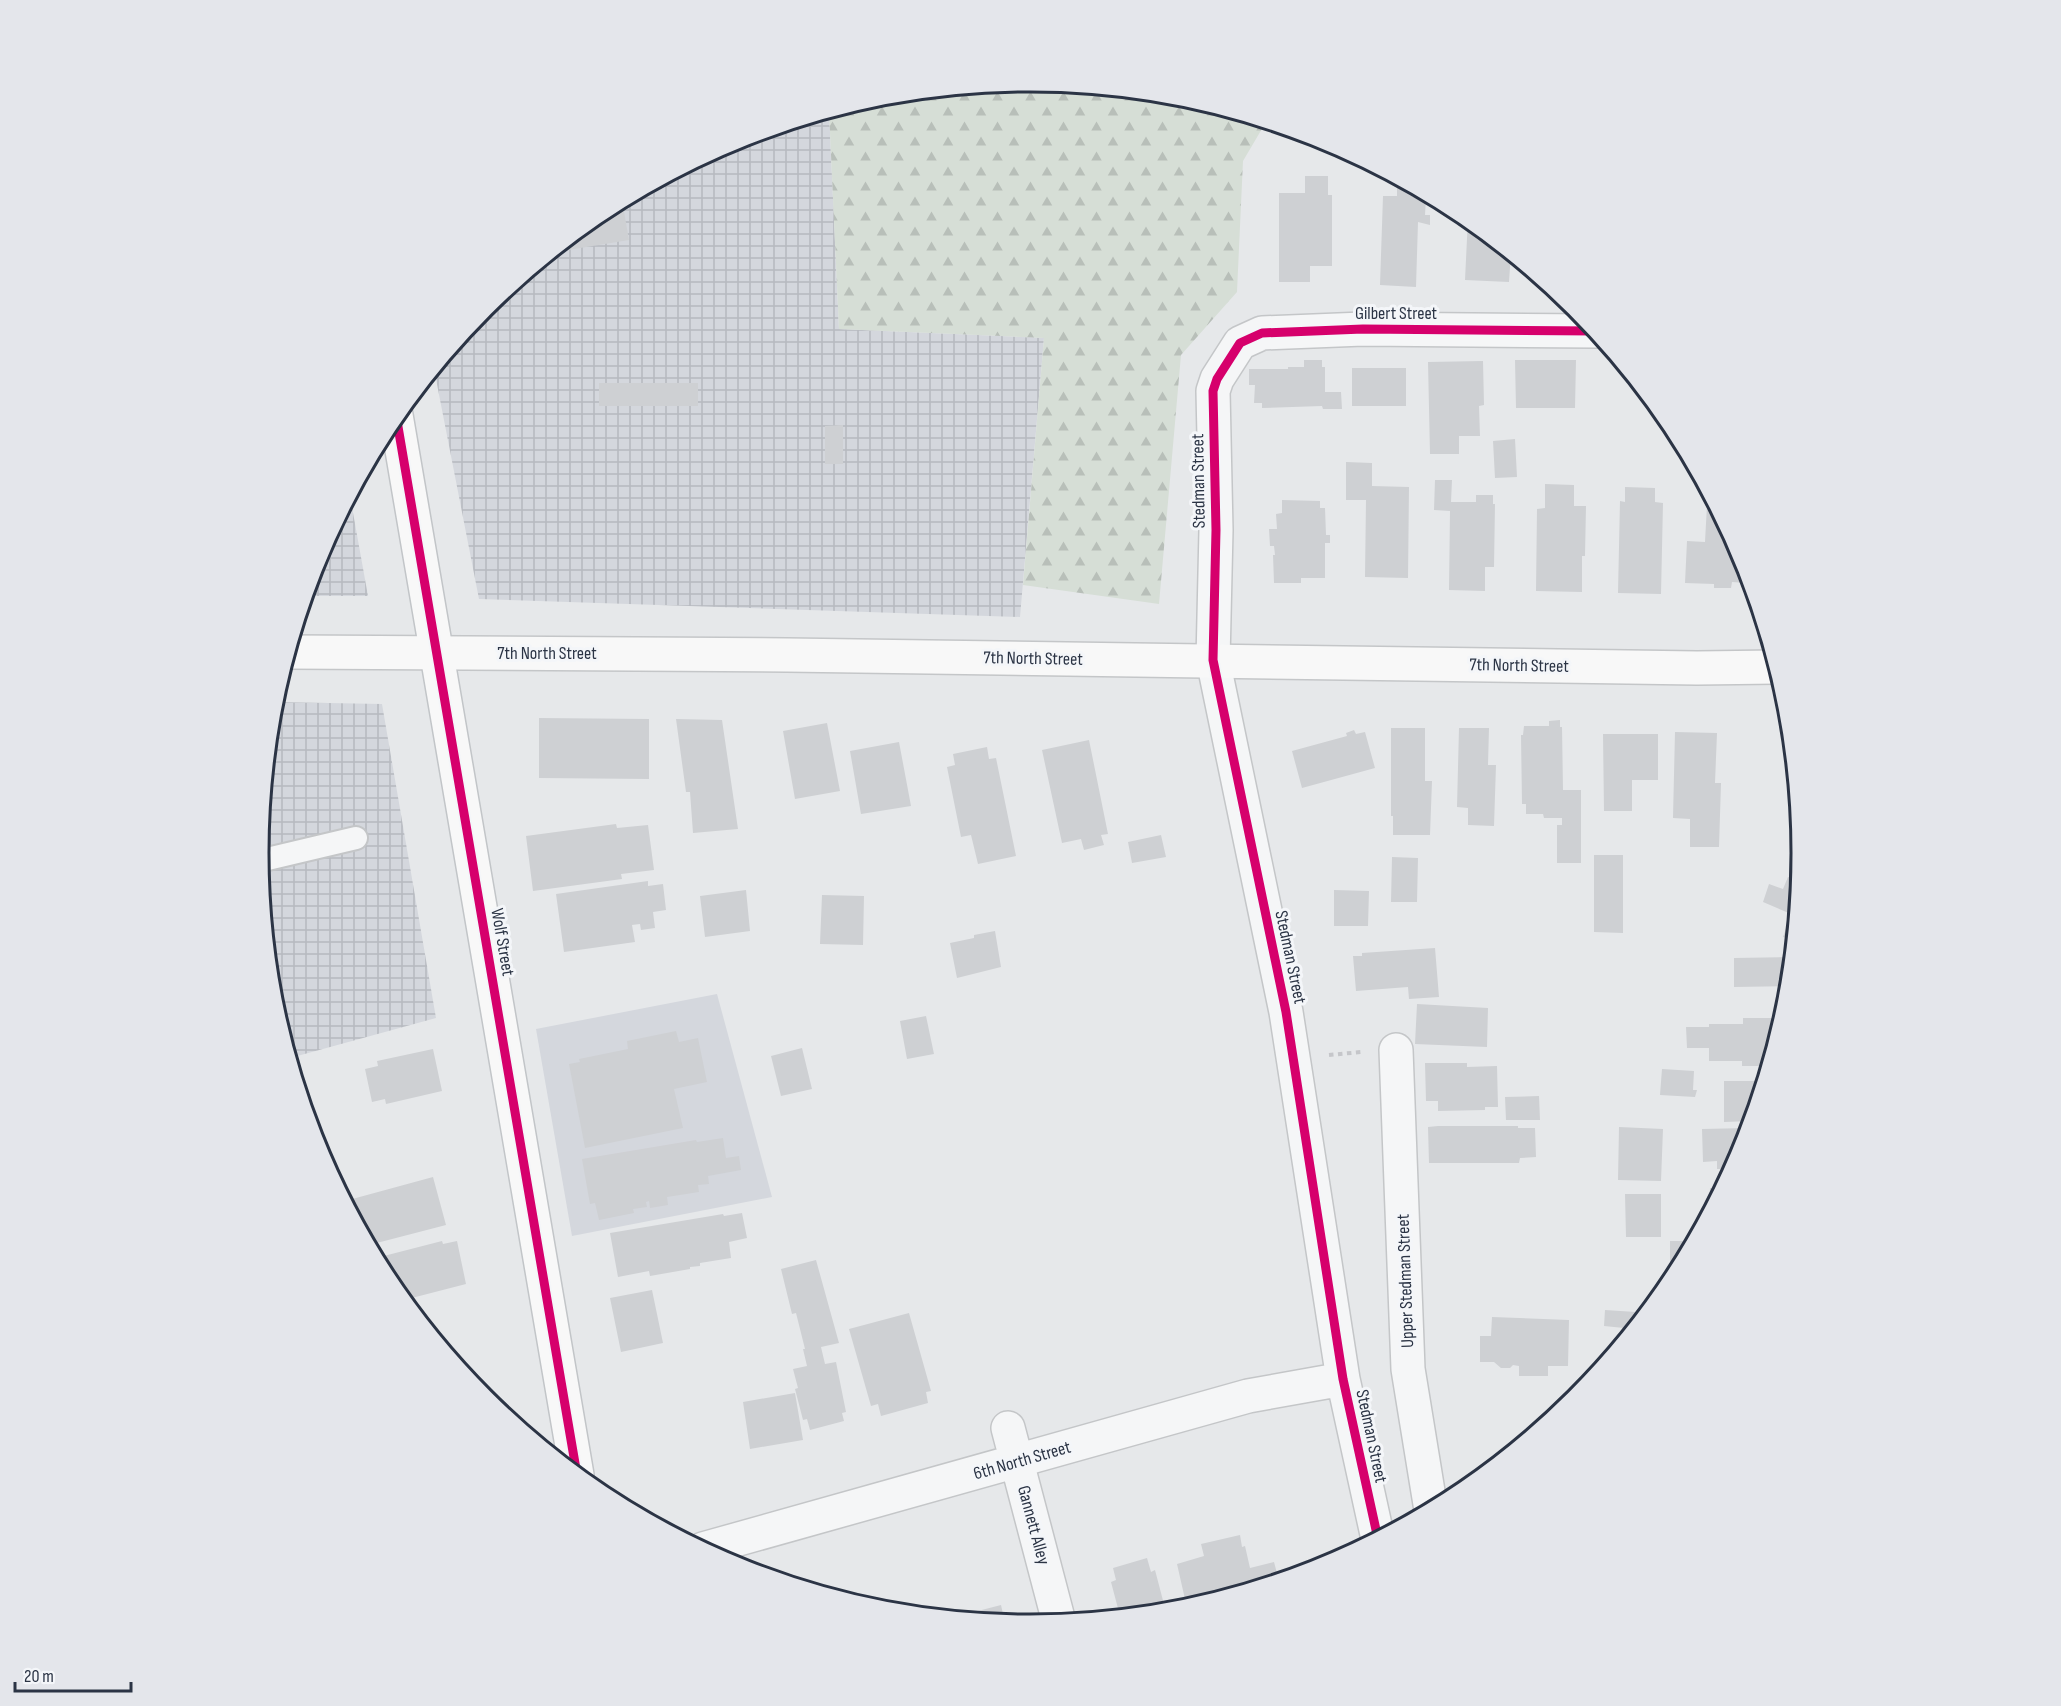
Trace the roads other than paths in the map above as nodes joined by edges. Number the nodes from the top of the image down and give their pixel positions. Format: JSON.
{"nodes":[{"id":1,"x":1584,"y":331,"type":"edge"},
{"id":2,"x":1217,"y":379,"type":"joint"},
{"id":3,"x":398,"y":428,"type":"edge"},
{"id":4,"x":296,"y":652,"type":"edge"},
{"id":5,"x":437,"y":653,"type":"junction"},
{"id":6,"x":1213,"y":660,"type":"junction"},
{"id":7,"x":1769,"y":667,"type":"edge"},
{"id":8,"x":356,"y":838,"type":"dead end"},
{"id":9,"x":269,"y":859,"type":"edge"},
{"id":10,"x":1396,"y":1050,"type":"road end"},
{"id":11,"x":1343,"y":1379,"type":"junction"},
{"id":12,"x":1008,"y":1428,"type":"dead end"},
{"id":13,"x":1017,"y":1461,"type":"junction"},
{"id":14,"x":575,"y":1463,"type":"edge"},
{"id":15,"x":1430,"y":1501,"type":"edge"},
{"id":16,"x":1376,"y":1531,"type":"edge"},
{"id":17,"x":715,"y":1546,"type":"edge"},
{"id":18,"x":1057,"y":1613,"type":"edge"}],
"edges":[{"from":1,"to":2,"type":"street","name":"Gilbert Street"},
{"from":2,"to":6,"type":"street","name":"Stedman Street"},
{"from":3,"to":5,"type":"street","name":"Wolf Street"},
{"from":4,"to":5,"type":"street","name":"7th North Street"},
{"from":5,"to":6,"type":"street","name":"7th North Street"},
{"from":5,"to":14,"type":"street","name":"Wolf Street"},
{"from":6,"to":7,"type":"street","name":"7th North Street"},
{"from":6,"to":11,"type":"street","name":"Stedman Street"},
{"from":8,"to":9,"type":"lane"},
{"from":10,"to":15,"type":"street","name":"Upper Stedman Street"},
{"from":11,"to":13,"type":"street","name":"6th North Street"},
{"from":11,"to":16,"type":"street","name":"Stedman Street"},
{"from":12,"to":13,"type":"street","name":"Gannett Alley"},
{"from":13,"to":17,"type":"street","name":"6th North Street"},
{"from":13,"to":18,"type":"street","name":"Gannett Alley"}]}
